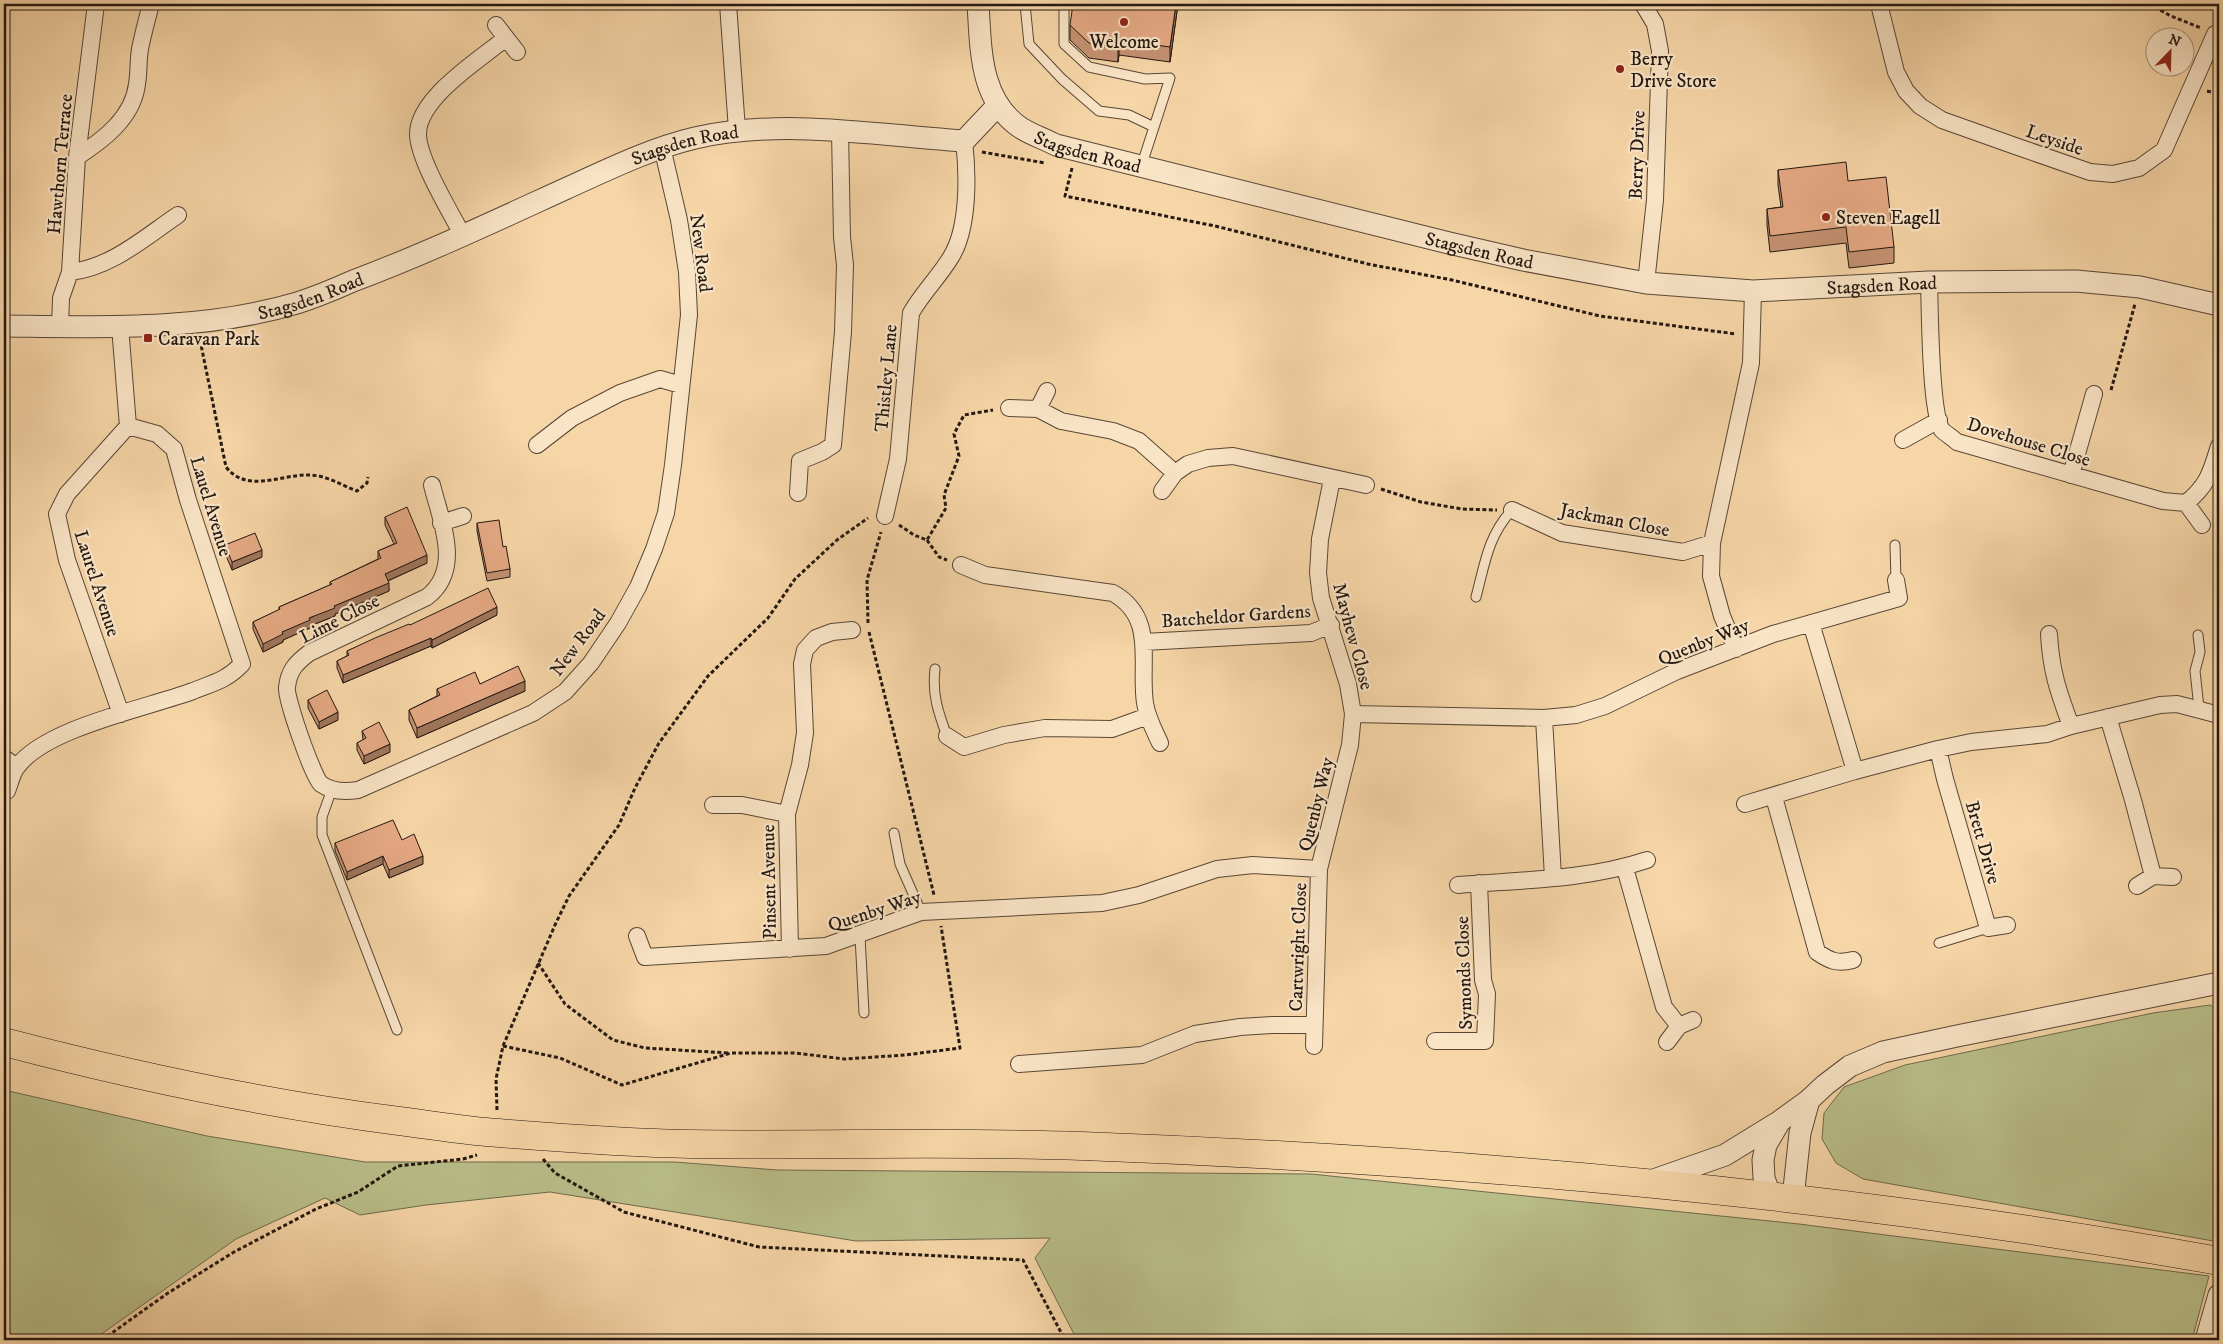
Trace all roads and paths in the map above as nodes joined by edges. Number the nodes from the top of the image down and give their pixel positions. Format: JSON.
{"nodes":[{"id":1,"x":96,"y":4,"type":"edge"},
{"id":2,"x":151,"y":4,"type":"edge"},
{"id":3,"x":728,"y":4,"type":"edge"},
{"id":4,"x":978,"y":4,"type":"edge"},
{"id":5,"x":1025,"y":4,"type":"edge"},
{"id":6,"x":1064,"y":4,"type":"edge"},
{"id":7,"x":1643,"y":4,"type":"edge"},
{"id":8,"x":1879,"y":4,"type":"edge"},
{"id":9,"x":2149,"y":4,"type":"edge"},
{"id":10,"x":2215,"y":34,"type":"joint"},
{"id":11,"x":517,"y":52,"type":"dead end"},
{"id":12,"x":998,"y":105,"type":"junction"},
{"id":13,"x":1154,"y":127,"type":"junction"},
{"id":14,"x":737,"y":130,"type":"junction"},
{"id":15,"x":840,"y":132,"type":"junction"},
{"id":16,"x":964,"y":141,"type":"junction"},
{"id":17,"x":662,"y":147,"type":"junction"},
{"id":18,"x":77,"y":157,"type":"junction"},
{"id":19,"x":1053,"y":164,"type":"dead end"},
{"id":20,"x":1063,"y":166,"type":"dead end"},
{"id":21,"x":1141,"y":167,"type":"junction"},
{"id":22,"x":178,"y":215,"type":"dead end"},
{"id":23,"x":463,"y":236,"type":"junction"},
{"id":24,"x":70,"y":272,"type":"junction"},
{"id":25,"x":1646,"y":282,"type":"junction"},
{"id":26,"x":1929,"y":282,"type":"junction"},
{"id":27,"x":2140,"y":287,"type":"junction"},
{"id":28,"x":1753,"y":291,"type":"junction"},
{"id":29,"x":2219,"y":304,"type":"edge"},
{"id":30,"x":196,"y":323,"type":"junction"},
{"id":31,"x":4,"y":326,"type":"edge"},
{"id":32,"x":120,"y":326,"type":"junction"},
{"id":33,"x":60,"y":327,"type":"junction"},
{"id":34,"x":1752,"y":336,"type":"junction"},
{"id":35,"x":682,"y":385,"type":"junction"},
{"id":36,"x":1047,"y":391,"type":"dead end"},
{"id":37,"x":2094,"y":394,"type":"joint"},
{"id":38,"x":1009,"y":408,"type":"joint"},
{"id":39,"x":1038,"y":409,"type":"junction"},
{"id":40,"x":1939,"y":420,"type":"junction"},
{"id":41,"x":128,"y":426,"type":"junction"},
{"id":42,"x":1903,"y":440,"type":"dead end"},
{"id":43,"x":537,"y":445,"type":"dead end"},
{"id":44,"x":2219,"y":446,"type":"edge"},
{"id":45,"x":1175,"y":473,"type":"junction"},
{"id":46,"x":2070,"y":475,"type":"junction"},
{"id":47,"x":368,"y":477,"type":"dead end"},
{"id":48,"x":1332,"y":479,"type":"junction"},
{"id":49,"x":432,"y":484,"type":"dead end"},
{"id":50,"x":1366,"y":485,"type":"joint"},
{"id":51,"x":1162,"y":491,"type":"dead end"},
{"id":52,"x":798,"y":494,"type":"dead end"},
{"id":53,"x":2186,"y":502,"type":"junction"},
{"id":54,"x":1512,"y":510,"type":"junction"},
{"id":55,"x":462,"y":516,"type":"dead end"},
{"id":56,"x":885,"y":516,"type":"junction"},
{"id":57,"x":441,"y":523,"type":"junction"},
{"id":58,"x":2202,"y":525,"type":"dead end"},
{"id":59,"x":927,"y":540,"type":"junction"},
{"id":60,"x":1712,"y":543,"type":"junction"},
{"id":61,"x":1895,"y":545,"type":"dead end"},
{"id":62,"x":961,"y":565,"type":"joint"},
{"id":63,"x":1896,"y":580,"type":"joint"},
{"id":64,"x":1476,"y":597,"type":"dead end"},
{"id":65,"x":1810,"y":623,"type":"junction"},
{"id":66,"x":1330,"y":625,"type":"junction"},
{"id":67,"x":860,"y":630,"type":"junction"},
{"id":68,"x":2049,"y":634,"type":"dead end"},
{"id":69,"x":2198,"y":635,"type":"dead end"},
{"id":70,"x":1144,"y":642,"type":"junction"},
{"id":71,"x":1736,"y":649,"type":"junction"},
{"id":72,"x":935,"y":669,"type":"dead end"},
{"id":73,"x":2199,"y":708,"type":"junction"},
{"id":74,"x":121,"y":714,"type":"junction"},
{"id":75,"x":1353,"y":714,"type":"junction"},
{"id":76,"x":2219,"y":715,"type":"edge"},
{"id":77,"x":1148,"y":716,"type":"junction"},
{"id":78,"x":2108,"y":717,"type":"junction"},
{"id":79,"x":1544,"y":718,"type":"junction"},
{"id":80,"x":2071,"y":726,"type":"junction"},
{"id":81,"x":947,"y":736,"type":"joint"},
{"id":82,"x":1160,"y":744,"type":"dead end"},
{"id":83,"x":1938,"y":749,"type":"junction"},
{"id":84,"x":10,"y":762,"type":"edge"},
{"id":85,"x":1854,"y":770,"type":"junction"},
{"id":86,"x":332,"y":789,"type":"junction"},
{"id":87,"x":7,"y":791,"type":"dead end"},
{"id":88,"x":1774,"y":797,"type":"junction"},
{"id":89,"x":1744,"y":804,"type":"dead end"},
{"id":90,"x":713,"y":805,"type":"dead end"},
{"id":91,"x":787,"y":814,"type":"junction"},
{"id":92,"x":894,"y":833,"type":"dead end"},
{"id":93,"x":1648,"y":860,"type":"dead end"},
{"id":94,"x":1625,"y":868,"type":"junction"},
{"id":95,"x":1319,"y":869,"type":"junction"},
{"id":96,"x":2153,"y":876,"type":"junction"},
{"id":97,"x":1553,"y":877,"type":"junction"},
{"id":98,"x":2173,"y":877,"type":"dead end"},
{"id":99,"x":1479,"y":883,"type":"junction"},
{"id":100,"x":1458,"y":885,"type":"dead end"},
{"id":101,"x":2137,"y":886,"type":"dead end"},
{"id":102,"x":938,"y":911,"type":"junction"},
{"id":103,"x":920,"y":912,"type":"junction"},
{"id":104,"x":2007,"y":925,"type":"dead end"},
{"id":105,"x":1988,"y":928,"type":"junction"},
{"id":106,"x":637,"y":936,"type":"dead end"},
{"id":107,"x":860,"y":936,"type":"junction"},
{"id":108,"x":1939,"y":943,"type":"dead end"},
{"id":109,"x":790,"y":950,"type":"junction"},
{"id":110,"x":1853,"y":960,"type":"dead end"},
{"id":111,"x":538,"y":963,"type":"junction"},
{"id":112,"x":2218,"y":985,"type":"edge"},
{"id":113,"x":864,"y":1013,"type":"dead end"},
{"id":114,"x":1314,"y":1025,"type":"junction"},
{"id":115,"x":397,"y":1030,"type":"dead end"},
{"id":116,"x":1435,"y":1041,"type":"dead end"},
{"id":117,"x":4,"y":1042,"type":"edge"},
{"id":118,"x":1667,"y":1042,"type":"dead end"},
{"id":119,"x":503,"y":1046,"type":"junction"},
{"id":120,"x":1314,"y":1046,"type":"dead end"},
{"id":121,"x":731,"y":1053,"type":"junction"},
{"id":122,"x":1019,"y":1064,"type":"dead end"},
{"id":123,"x":1809,"y":1100,"type":"junction"},
{"id":124,"x":1780,"y":1121,"type":"junction"},
{"id":125,"x":492,"y":1133,"type":"junction"},
{"id":126,"x":520,"y":1135,"type":"junction"},
{"id":127,"x":1646,"y":1182,"type":"junction"},
{"id":128,"x":1782,"y":1196,"type":"junction"},
{"id":129,"x":2219,"y":1261,"type":"edge"},
{"id":130,"x":2219,"y":1294,"type":"edge"},
{"id":131,"x":102,"y":1340,"type":"edge"},
{"id":132,"x":1065,"y":1340,"type":"edge"},
{"id":133,"x":2206,"y":1340,"type":"edge"}],
"edges":[{"from":1,"to":18,"type":"street","name":"Hawthorn Terrace"},
{"from":2,"to":18,"type":"street"},
{"from":3,"to":14,"type":"street"},
{"from":4,"to":12,"type":"street","name":"Stagsden Road"},
{"from":5,"to":13,"type":"lane"},
{"from":6,"to":13,"type":"lane"},
{"from":7,"to":25,"type":"street","name":"Berry Drive"},
{"from":8,"to":10,"type":"street","name":"Leyside"},
{"from":9,"to":10,"type":"path"},
{"from":11,"to":23,"type":"street"},
{"from":12,"to":16,"type":"street"},
{"from":12,"to":21,"type":"street","name":"Stagsden Road"},
{"from":13,"to":21,"type":"lane"},
{"from":14,"to":15,"type":"street","name":"Stagsden Road"},
{"from":14,"to":17,"type":"street","name":"Stagsden Road"},
{"from":15,"to":16,"type":"street","name":"Stagsden Road"},
{"from":15,"to":52,"type":"street"},
{"from":16,"to":19,"type":"path"},
{"from":16,"to":56,"type":"street","name":"Thistley Lane"},
{"from":17,"to":23,"type":"street","name":"Stagsden Road"},
{"from":17,"to":35,"type":"street","name":"New Road"},
{"from":18,"to":24,"type":"street","name":"Hawthorn Terrace"},
{"from":20,"to":34,"type":"path"},
{"from":21,"to":25,"type":"street","name":"Stagsden Road"},
{"from":22,"to":24,"type":"street"},
{"from":23,"to":30,"type":"street","name":"Stagsden Road"},
{"from":24,"to":33,"type":"street","name":"Hawthorn Terrace"},
{"from":25,"to":28,"type":"street","name":"Stagsden Road"},
{"from":26,"to":27,"type":"street","name":"Stagsden Road"},
{"from":26,"to":28,"type":"street","name":"Stagsden Road"},
{"from":26,"to":40,"type":"street","name":"Dovehouse Close"},
{"from":27,"to":29,"type":"street","name":"Stagsden Road"},
{"from":27,"to":37,"type":"path"},
{"from":28,"to":34,"type":"street"},
{"from":30,"to":32,"type":"street","name":"Stagsden Road"},
{"from":30,"to":47,"type":"path"},
{"from":31,"to":33,"type":"street","name":"Stagsden Road"},
{"from":32,"to":33,"type":"street","name":"Stagsden Road"},
{"from":32,"to":41,"type":"street"},
{"from":34,"to":60,"type":"street"},
{"from":35,"to":43,"type":"street"},
{"from":35,"to":86,"type":"street","name":"New Road"},
{"from":36,"to":39,"type":"street"},
{"from":37,"to":46,"type":"street"},
{"from":38,"to":39,"type":"street"},
{"from":38,"to":59,"type":"path"},
{"from":39,"to":45,"type":"street"},
{"from":40,"to":42,"type":"street"},
{"from":40,"to":46,"type":"street","name":"Dovehouse Close"},
{"from":41,"to":74,"type":"street","name":"Laurel Avenue"},
{"from":41,"to":74,"type":"street","name":"Lauel Avenue"},
{"from":44,"to":53,"type":"street"},
{"from":45,"to":48,"type":"street"},
{"from":45,"to":51,"type":"street"},
{"from":46,"to":53,"type":"street","name":"Dovehouse Close"},
{"from":48,"to":50,"type":"street"},
{"from":48,"to":66,"type":"street","name":"Mayhew Close"},
{"from":49,"to":57,"type":"street","name":"Lime Close"},
{"from":50,"to":54,"type":"path"},
{"from":53,"to":58,"type":"street"},
{"from":54,"to":60,"type":"street","name":"Jackman Close"},
{"from":54,"to":64,"type":"lane"},
{"from":55,"to":57,"type":"street"},
{"from":56,"to":59,"type":"path"},
{"from":56,"to":67,"type":"path"},
{"from":56,"to":111,"type":"path"},
{"from":57,"to":86,"type":"street","name":"Lime Close"},
{"from":59,"to":62,"type":"path"},
{"from":60,"to":71,"type":"street"},
{"from":61,"to":63,"type":"lane"},
{"from":62,"to":70,"type":"street","name":"Batcheldor Gardens"},
{"from":63,"to":65,"type":"street","name":"Quenby Way"},
{"from":65,"to":71,"type":"street","name":"Quenby Way"},
{"from":65,"to":85,"type":"street"},
{"from":66,"to":70,"type":"street","name":"Batcheldor Gardens"},
{"from":66,"to":75,"type":"street","name":"Mayhew Close"},
{"from":67,"to":91,"type":"street","name":"Pinsent Avenue"},
{"from":67,"to":102,"type":"path"},
{"from":68,"to":80,"type":"street"},
{"from":69,"to":73,"type":"lane"},
{"from":70,"to":77,"type":"street","name":"Batcheldor Gardens"},
{"from":71,"to":79,"type":"street","name":"Quenby Way"},
{"from":72,"to":81,"type":"lane"},
{"from":73,"to":76,"type":"street"},
{"from":73,"to":78,"type":"street"},
{"from":74,"to":84,"type":"street"},
{"from":75,"to":79,"type":"street","name":"Quenby Way"},
{"from":75,"to":95,"type":"street","name":"Quenby Way"},
{"from":77,"to":81,"type":"street"},
{"from":77,"to":82,"type":"street","name":"Batcheldor Gardens"},
{"from":78,"to":80,"type":"street"},
{"from":78,"to":96,"type":"street"},
{"from":79,"to":97,"type":"street"},
{"from":80,"to":83,"type":"street"},
{"from":83,"to":85,"type":"street"},
{"from":83,"to":105,"type":"street","name":"Brett Drive"},
{"from":84,"to":87,"type":"street"},
{"from":85,"to":88,"type":"street"},
{"from":86,"to":115,"type":"lane"},
{"from":88,"to":89,"type":"street"},
{"from":88,"to":110,"type":"street"},
{"from":90,"to":91,"type":"street","name":"Pinsent Avenue"},
{"from":91,"to":109,"type":"street","name":"Pinsent Avenue"},
{"from":92,"to":103,"type":"lane"},
{"from":93,"to":94,"type":"street"},
{"from":94,"to":97,"type":"street"},
{"from":94,"to":118,"type":"street"},
{"from":95,"to":102,"type":"street","name":"Quenby Way"},
{"from":95,"to":114,"type":"street","name":"Cartwright Close"},
{"from":96,"to":98,"type":"street"},
{"from":96,"to":101,"type":"street"},
{"from":97,"to":99,"type":"street"},
{"from":99,"to":100,"type":"street"},
{"from":99,"to":116,"type":"street","name":"Symonds Close"},
{"from":102,"to":103,"type":"street","name":"Quenby Way"},
{"from":102,"to":121,"type":"path"},
{"from":103,"to":107,"type":"street","name":"Quenby Way"},
{"from":104,"to":105,"type":"street"},
{"from":105,"to":108,"type":"lane"},
{"from":106,"to":109,"type":"street","name":"Quenby Way"},
{"from":107,"to":109,"type":"street","name":"Quenby Way"},
{"from":107,"to":113,"type":"lane"},
{"from":111,"to":119,"type":"path"},
{"from":111,"to":121,"type":"path"},
{"from":112,"to":123,"type":"street"},
{"from":114,"to":120,"type":"street","name":"Cartwright Close"},
{"from":114,"to":122,"type":"street","name":"Cartwright Close"},
{"from":117,"to":125,"type":"highway"},
{"from":119,"to":121,"type":"path"},
{"from":119,"to":125,"type":"path"},
{"from":123,"to":124,"type":"street"},
{"from":123,"to":128,"type":"street"},
{"from":124,"to":127,"type":"street"},
{"from":124,"to":128,"type":"street"},
{"from":125,"to":126,"type":"highway"},
{"from":125,"to":131,"type":"path"},
{"from":126,"to":127,"type":"highway"},
{"from":126,"to":132,"type":"path"},
{"from":127,"to":128,"type":"highway"},
{"from":128,"to":129,"type":"highway"},
{"from":130,"to":133,"type":"street"}]}
